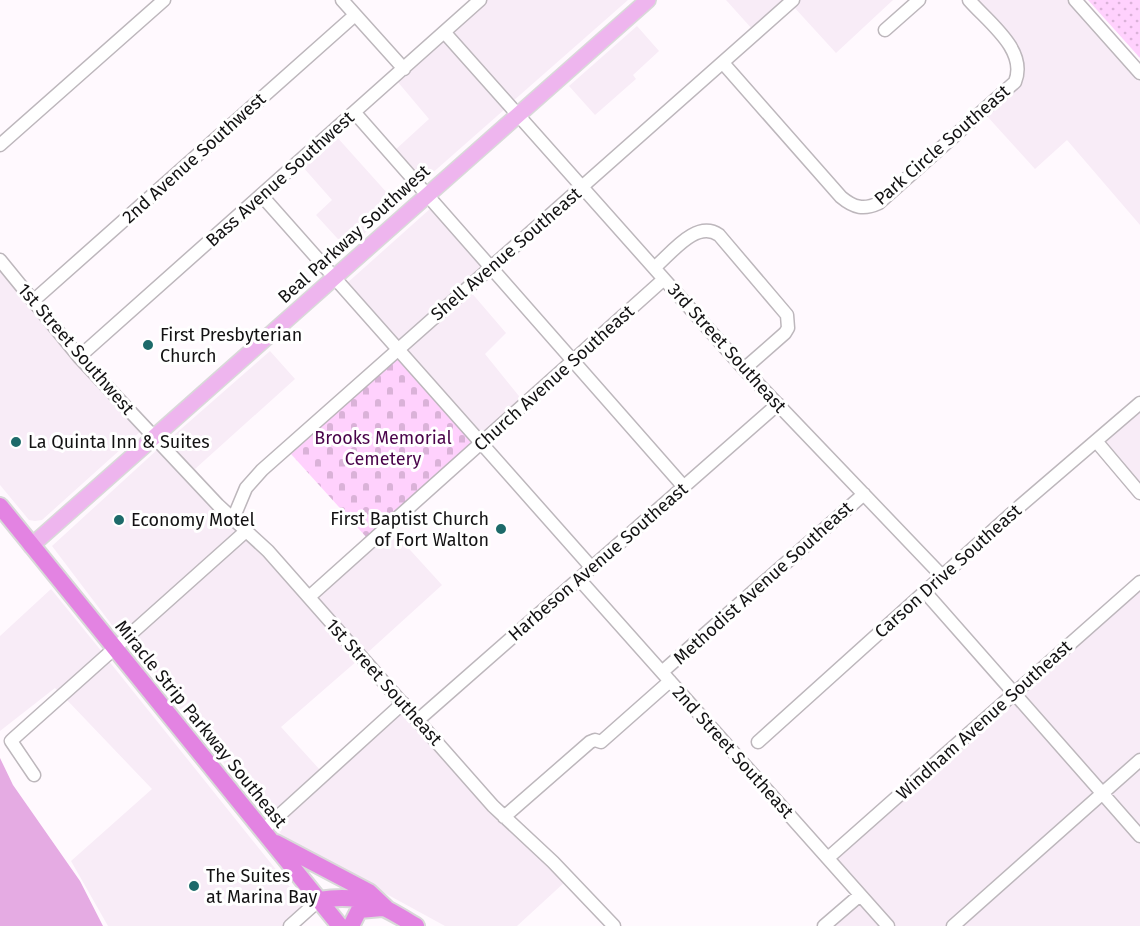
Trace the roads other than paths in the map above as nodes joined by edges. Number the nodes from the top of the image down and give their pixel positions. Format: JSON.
{"nodes":[{"id":1,"x":164,"y":0,"type":"edge"},
{"id":2,"x":342,"y":0,"type":"edge"},
{"id":3,"x":480,"y":0,"type":"edge"},
{"id":4,"x":648,"y":0,"type":"edge"},
{"id":5,"x":793,"y":0,"type":"edge"},
{"id":6,"x":969,"y":0,"type":"edge"},
{"id":7,"x":1075,"y":0,"type":"edge"},
{"id":8,"x":913,"y":2,"type":"edge"},
{"id":9,"x":355,"y":15,"type":"junction"},
{"id":10,"x":885,"y":30,"type":"dead end"},
{"id":11,"x":445,"y":33,"type":"junction"},
{"id":12,"x":723,"y":63,"type":"junction"},
{"id":13,"x":404,"y":69,"type":"junction"},
{"id":14,"x":1140,"y":73,"type":"edge"},
{"id":15,"x":355,"y":113,"type":"junction"},
{"id":16,"x":518,"y":115,"type":"junction"},
{"id":17,"x":0,"y":145,"type":"edge"},
{"id":18,"x":582,"y":187,"type":"junction"},
{"id":19,"x":262,"y":196,"type":"junction"},
{"id":20,"x":426,"y":196,"type":"junction"},
{"id":21,"x":0,"y":260,"type":"edge"},
{"id":22,"x":489,"y":268,"type":"junction"},
{"id":23,"x":654,"y":268,"type":"junction"},
{"id":24,"x":334,"y":278,"type":"junction"},
{"id":25,"x":664,"y":279,"type":"junction"},
{"id":26,"x":33,"y":301,"type":"junction"},
{"id":27,"x":398,"y":350,"type":"junction"},
{"id":28,"x":79,"y":357,"type":"junction"},
{"id":29,"x":572,"y":362,"type":"junction"},
{"id":30,"x":744,"y":369,"type":"junction"},
{"id":31,"x":1140,"y":403,"type":"edge"},
{"id":32,"x":778,"y":404,"type":"junction"},
{"id":33,"x":153,"y":438,"type":"junction"},
{"id":34,"x":1096,"y":441,"type":"junction"},
{"id":35,"x":482,"y":443,"type":"junction"},
{"id":36,"x":684,"y":487,"type":"junction"},
{"id":37,"x":1140,"y":493,"type":"edge"},
{"id":38,"x":864,"y":494,"type":"junction"},
{"id":39,"x":0,"y":506,"type":"edge"},
{"id":40,"x":233,"y":519,"type":"junction"},
{"id":41,"x":246,"y":531,"type":"junction"},
{"id":42,"x":31,"y":546,"type":"junction"},
{"id":43,"x":592,"y":568,"type":"junction"},
{"id":44,"x":942,"y":576,"type":"junction"},
{"id":45,"x":579,"y":579,"type":"junction"},
{"id":46,"x":1140,"y":582,"type":"edge"},
{"id":47,"x":925,"y":592,"type":"junction"},
{"id":48,"x":309,"y":597,"type":"junction"},
{"id":49,"x":114,"y":648,"type":"junction"},
{"id":50,"x":666,"y":677,"type":"junction"},
{"id":51,"x":1013,"y":693,"type":"junction"},
{"id":52,"x":403,"y":703,"type":"junction"},
{"id":53,"x":418,"y":720,"type":"junction"},
{"id":54,"x":758,"y":742,"type":"dead end"},
{"id":55,"x":1140,"y":760,"type":"edge"},
{"id":56,"x":34,"y":775,"type":"dead end"},
{"id":57,"x":1102,"y":794,"type":"junction"},
{"id":58,"x":504,"y":817,"type":"junction"},
{"id":59,"x":266,"y":835,"type":"junction"},
{"id":60,"x":1140,"y":836,"type":"edge"},
{"id":61,"x":828,"y":858,"type":"junction"},
{"id":62,"x":860,"y":895,"type":"junction"},
{"id":63,"x":319,"y":900,"type":"junction"},
{"id":64,"x":386,"y":908,"type":"junction"},
{"id":65,"x":606,"y":921,"type":"edge"},
{"id":66,"x":290,"y":926,"type":"edge"},
{"id":67,"x":340,"y":926,"type":"edge"},
{"id":68,"x":351,"y":926,"type":"edge"},
{"id":69,"x":416,"y":926,"type":"edge"},
{"id":70,"x":614,"y":926,"type":"edge"},
{"id":71,"x":824,"y":926,"type":"edge"},
{"id":72,"x":888,"y":926,"type":"edge"},
{"id":73,"x":952,"y":926,"type":"edge"}],
"edges":[{"from":1,"to":17,"type":"street"},
{"from":2,"to":9,"type":"street"},
{"from":3,"to":11,"type":"street","name":"Bass Avenue Southwest"},
{"from":4,"to":16,"type":"main road","name":"Beal Parkway Southwest"},
{"from":5,"to":12,"type":"street","name":"Shell Avenue Southeast"},
{"from":6,"to":12,"type":"street","name":"Park Circle Southeast"},
{"from":7,"to":14,"type":"street"},
{"from":8,"to":10,"type":"street"},
{"from":9,"to":13,"type":"street"},
{"from":9,"to":26,"type":"street","name":"2nd Avenue Southwest"},
{"from":11,"to":13,"type":"street","name":"Bass Avenue Southwest"},
{"from":11,"to":16,"type":"street","name":"3rd Street Southeast"},
{"from":12,"to":18,"type":"street","name":"Shell Avenue Southeast"},
{"from":13,"to":15,"type":"street","name":"Bass Avenue Southwest"},
{"from":15,"to":19,"type":"street","name":"Bass Avenue Southwest"},
{"from":15,"to":20,"type":"street"},
{"from":16,"to":18,"type":"street","name":"3rd Street Southeast"},
{"from":16,"to":20,"type":"main road","name":"Beal Parkway Southwest"},
{"from":18,"to":22,"type":"street","name":"Shell Avenue Southeast"},
{"from":18,"to":23,"type":"street","name":"3rd Street Southeast"},
{"from":19,"to":24,"type":"street"},
{"from":19,"to":28,"type":"street","name":"Bass Avenue Southwest"},
{"from":20,"to":22,"type":"street"},
{"from":20,"to":24,"type":"main road","name":"Beal Parkway Southwest"},
{"from":21,"to":26,"type":"street","name":"1st Street Southwest"},
{"from":22,"to":27,"type":"street","name":"Shell Avenue Southeast"},
{"from":22,"to":29,"type":"street"},
{"from":23,"to":25,"type":"street","name":"3rd Street Southeast"},
{"from":23,"to":30,"type":"street"},
{"from":24,"to":27,"type":"street"},
{"from":24,"to":33,"type":"main road","name":"Beal Parkway Southwest"},
{"from":25,"to":29,"type":"street","name":"Church Avenue Southeast"},
{"from":25,"to":30,"type":"street","name":"3rd Street Southeast"},
{"from":26,"to":28,"type":"street","name":"1st Street Southwest"},
{"from":27,"to":35,"type":"street"},
{"from":27,"to":40,"type":"street","name":"Shell Avenue Southeast"},
{"from":28,"to":33,"type":"street","name":"1st Street Southwest"},
{"from":29,"to":35,"type":"street","name":"Church Avenue Southeast"},
{"from":29,"to":36,"type":"street"},
{"from":30,"to":32,"type":"street","name":"3rd Street Southeast"},
{"from":31,"to":34,"type":"street","name":"Carson Drive Southeast"},
{"from":32,"to":36,"type":"street","name":"Harbeson Avenue Southeast"},
{"from":32,"to":38,"type":"street","name":"3rd Street Southeast"},
{"from":33,"to":40,"type":"street","name":"1st Street Southeast"},
{"from":33,"to":42,"type":"main road","name":"Beal Parkway Southwest"},
{"from":34,"to":37,"type":"street"},
{"from":34,"to":44,"type":"street","name":"Carson Drive Southeast"},
{"from":35,"to":43,"type":"street"},
{"from":35,"to":48,"type":"street","name":"Church Avenue Southeast"},
{"from":36,"to":43,"type":"street","name":"Harbeson Avenue Southeast"},
{"from":38,"to":44,"type":"street","name":"3rd Street Southeast"},
{"from":38,"to":50,"type":"street","name":"Methodist Avenue Southeast"},
{"from":39,"to":42,"type":"highway","name":"Miracle Strip Parkway Southeast"},
{"from":40,"to":41,"type":"street","name":"1st Street Southeast"},
{"from":41,"to":48,"type":"street","name":"1st Street Southeast"},
{"from":41,"to":49,"type":"street"},
{"from":42,"to":49,"type":"highway","name":"Miracle Strip Parkway Southeast"},
{"from":43,"to":45,"type":"street","name":"Harbeson Avenue Southeast"},
{"from":44,"to":47,"type":"street","name":"Carson Drive Southeast"},
{"from":45,"to":50,"type":"street","name":"2nd Street Southeast"},
{"from":45,"to":53,"type":"street","name":"Harbeson Avenue Southeast"},
{"from":46,"to":51,"type":"street","name":"Windham Avenue Southeast"},
{"from":47,"to":51,"type":"street"},
{"from":47,"to":54,"type":"street","name":"Carson Drive Southeast"},
{"from":48,"to":52,"type":"street","name":"1st Street Southeast"},
{"from":49,"to":56,"type":"street"},
{"from":49,"to":59,"type":"highway","name":"Miracle Strip Parkway Southeast"},
{"from":50,"to":58,"type":"street","name":"Methodist Avenue Southeast"},
{"from":50,"to":61,"type":"street","name":"2nd Street Southeast"},
{"from":51,"to":57,"type":"street"},
{"from":51,"to":61,"type":"street","name":"Windham Avenue Southeast"},
{"from":52,"to":53,"type":"street","name":"1st Street Southeast"},
{"from":52,"to":59,"type":"street"},
{"from":53,"to":58,"type":"street","name":"1st Street Southeast"},
{"from":55,"to":57,"type":"street"},
{"from":57,"to":60,"type":"street"},
{"from":57,"to":73,"type":"street"},
{"from":58,"to":65,"type":"street","name":"1st Street Southeast"},
{"from":59,"to":63,"type":"highway","name":"Miracle Strip Parkway Southeast"},
{"from":59,"to":64,"type":"highway"},
{"from":61,"to":62,"type":"street","name":"2nd Street Southeast"},
{"from":62,"to":71,"type":"street"},
{"from":62,"to":72,"type":"street","name":"2nd Street Southeast"},
{"from":63,"to":64,"type":"highway"},
{"from":63,"to":66,"type":"street"},
{"from":63,"to":67,"type":"highway","name":"Miracle Strip Parkway Southeast"},
{"from":64,"to":68,"type":"highway"},
{"from":64,"to":69,"type":"highway"},
{"from":65,"to":70,"type":"street","name":"1st Street Southeast"}]}
